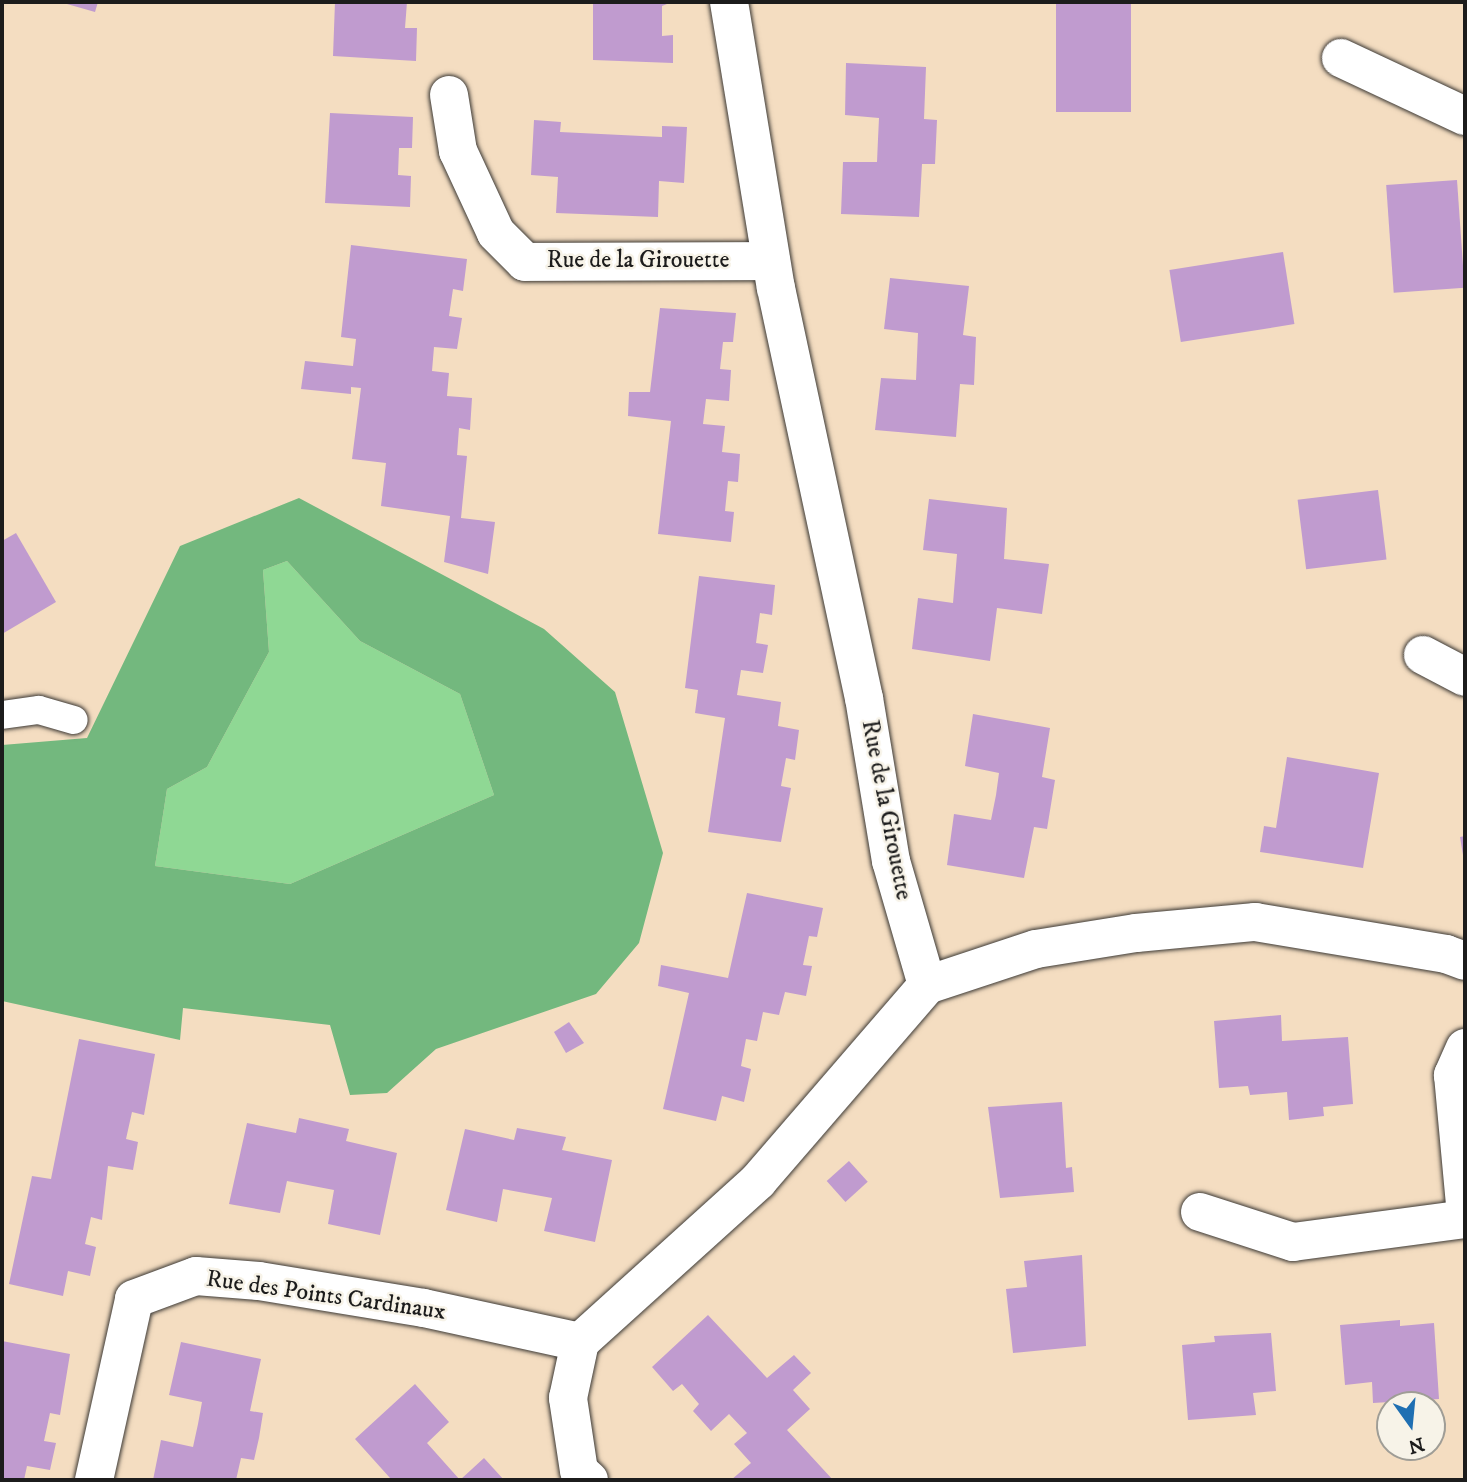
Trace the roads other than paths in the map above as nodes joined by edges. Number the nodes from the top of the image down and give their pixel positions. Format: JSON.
{"nodes":[{"id":1,"x":729,"y":2,"type":"edge"},
{"id":2,"x":1341,"y":58,"type":"dead end"},
{"id":3,"x":449,"y":95,"type":"dead end"},
{"id":4,"x":1465,"y":116,"type":"edge"},
{"id":5,"x":771,"y":261,"type":"junction"},
{"id":6,"x":1423,"y":655,"type":"dead end"},
{"id":7,"x":1465,"y":677,"type":"edge"},
{"id":8,"x":2,"y":715,"type":"edge"},
{"id":9,"x":74,"y":720,"type":"dead end"},
{"id":10,"x":1465,"y":961,"type":"edge"},
{"id":11,"x":927,"y":985,"type":"junction"},
{"id":12,"x":1465,"y":1048,"type":"edge"},
{"id":13,"x":1465,"y":1204,"type":"edge"},
{"id":14,"x":1200,"y":1212,"type":"dead end"},
{"id":15,"x":1465,"y":1219,"type":"edge"},
{"id":16,"x":580,"y":1342,"type":"junction"},
{"id":17,"x":94,"y":1480,"type":"edge"},
{"id":18,"x":589,"y":1480,"type":"edge"}],
"edges":[{"from":1,"to":5,"type":"street","name":"Rue de la Girouette"},
{"from":2,"to":4,"type":"street"},
{"from":3,"to":5,"type":"street","name":"Rue de la Girouette"},
{"from":5,"to":11,"type":"street","name":"Rue de la Girouette"},
{"from":6,"to":7,"type":"street"},
{"from":8,"to":9,"type":"lane"},
{"from":10,"to":11,"type":"street"},
{"from":11,"to":16,"type":"street"},
{"from":12,"to":13,"type":"street"},
{"from":14,"to":15,"type":"street"},
{"from":16,"to":17,"type":"street","name":"Rue des Points Cardinaux"},
{"from":16,"to":18,"type":"street"}]}
